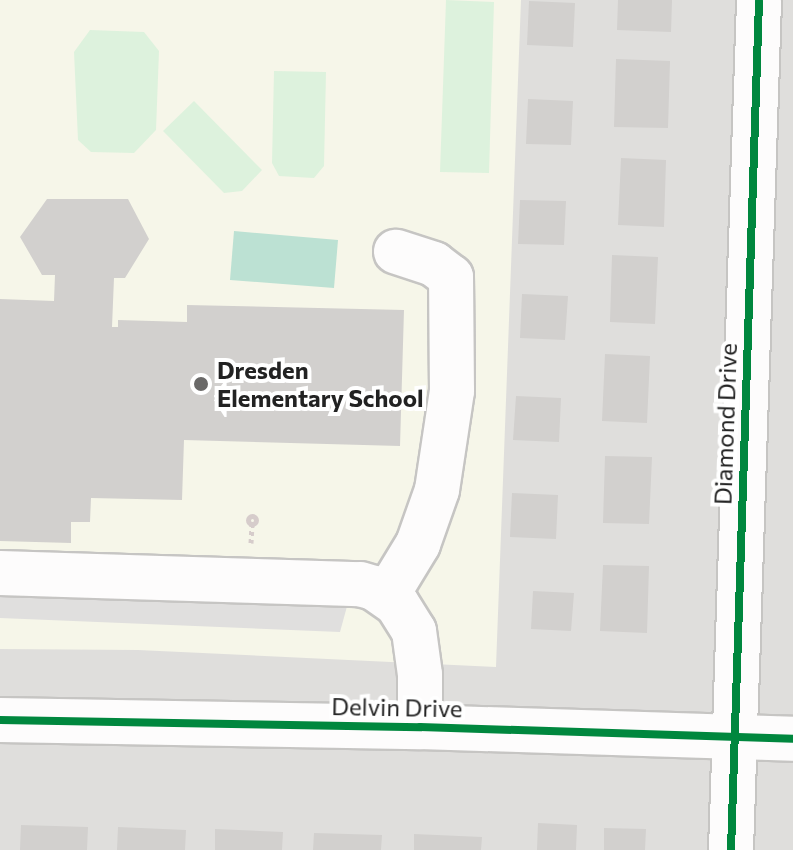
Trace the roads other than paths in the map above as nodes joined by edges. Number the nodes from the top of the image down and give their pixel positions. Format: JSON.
{"nodes":[{"id":1,"x":759,"y":0,"type":"edge"},
{"id":2,"x":396,"y":252,"type":"dead end"},
{"id":3,"x":0,"y":573,"type":"edge"},
{"id":4,"x":387,"y":595,"type":"junction"},
{"id":5,"x":0,"y":720,"type":"edge"},
{"id":6,"x":420,"y":727,"type":"junction"},
{"id":7,"x":735,"y":737,"type":"junction"},
{"id":8,"x":793,"y":739,"type":"edge"},
{"id":9,"x":731,"y":850,"type":"edge"}],
"edges":[{"from":1,"to":7,"type":"street","name":"Diamond Drive"},
{"from":2,"to":4,"type":"street"},
{"from":3,"to":4,"type":"street"},
{"from":4,"to":6,"type":"street"},
{"from":5,"to":6,"type":"street","name":"Delvin Drive"},
{"from":6,"to":7,"type":"street","name":"Delvin Drive"},
{"from":7,"to":8,"type":"street","name":"Delvin Drive"},
{"from":7,"to":9,"type":"street","name":"Diamond Drive"}]}
